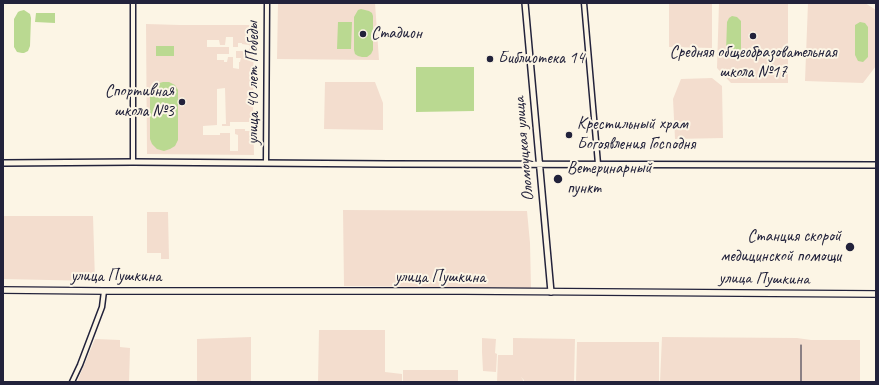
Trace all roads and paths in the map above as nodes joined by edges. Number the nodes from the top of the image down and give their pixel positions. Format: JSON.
{"nodes":[{"id":1,"x":133,"y":3,"type":"edge"},
{"id":2,"x":267,"y":3,"type":"edge"},
{"id":3,"x":525,"y":3,"type":"edge"},
{"id":4,"x":584,"y":3,"type":"edge"},
{"id":5,"x":133,"y":162,"type":"junction"},
{"id":6,"x":3,"y":163,"type":"edge"},
{"id":7,"x":266,"y":163,"type":"junction"},
{"id":8,"x":540,"y":164,"type":"junction"},
{"id":9,"x":598,"y":164,"type":"junction"},
{"id":10,"x":876,"y":165,"type":"edge"},
{"id":11,"x":3,"y":290,"type":"edge"},
{"id":12,"x":104,"y":291,"type":"junction"},
{"id":13,"x":551,"y":292,"type":"junction"},
{"id":14,"x":876,"y":294,"type":"edge"},
{"id":15,"x":72,"y":382,"type":"edge"}],
"edges":[{"from":1,"to":5,"type":"street"},
{"from":2,"to":7,"type":"street","name":"улица 40 лет Победы"},
{"from":3,"to":8,"type":"street","name":"Оломоуцкая улица"},
{"from":4,"to":9,"type":"street"},
{"from":5,"to":6,"type":"street"},
{"from":5,"to":7,"type":"street"},
{"from":7,"to":8,"type":"street"},
{"from":8,"to":9,"type":"street"},
{"from":8,"to":13,"type":"street","name":"Оломоуцкая улица"},
{"from":9,"to":10,"type":"street"},
{"from":11,"to":12,"type":"main road","name":"улица Пушкина"},
{"from":12,"to":13,"type":"main road","name":"улица Пушкина"},
{"from":12,"to":15,"type":"street"},
{"from":13,"to":14,"type":"main road","name":"улица Пушкина"}]}
